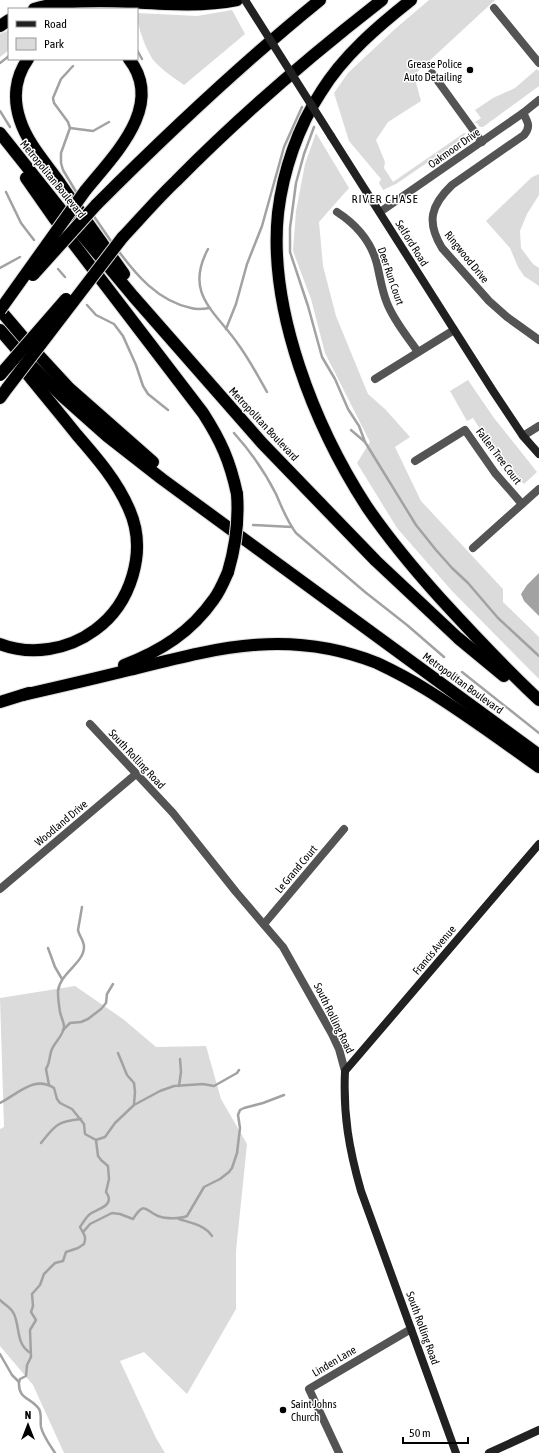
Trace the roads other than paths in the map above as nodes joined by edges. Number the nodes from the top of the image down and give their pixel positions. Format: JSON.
{"nodes":[{"id":1,"x":177,"y":0,"type":"edge"},
{"id":2,"x":238,"y":0,"type":"edge"},
{"id":3,"x":245,"y":0,"type":"edge"},
{"id":4,"x":320,"y":0,"type":"edge"},
{"id":5,"x":382,"y":0,"type":"edge"},
{"id":6,"x":411,"y":0,"type":"edge"},
{"id":7,"x":207,"y":4,"type":"junction"},
{"id":8,"x":38,"y":8,"type":"edge"},
{"id":9,"x":494,"y":8,"type":"dead end"},
{"id":10,"x":27,"y":60,"type":"edge"},
{"id":11,"x":130,"y":60,"type":"edge"},
{"id":12,"x":539,"y":63,"type":"edge"},
{"id":13,"x":432,"y":73,"type":"dead end"},
{"id":14,"x":539,"y":100,"type":"edge"},
{"id":15,"x":523,"y":113,"type":"junction"},
{"id":16,"x":0,"y":133,"type":"edge"},
{"id":17,"x":0,"y":141,"type":"edge"},
{"id":18,"x":482,"y":142,"type":"junction"},
{"id":19,"x":337,"y":212,"type":"dead end"},
{"id":20,"x":380,"y":212,"type":"junction"},
{"id":21,"x":122,"y":238,"type":"junction"},
{"id":22,"x":0,"y":310,"type":"edge"},
{"id":23,"x":0,"y":314,"type":"edge"},
{"id":24,"x":0,"y":330,"type":"edge"},
{"id":25,"x":454,"y":330,"type":"junction"},
{"id":26,"x":539,"y":340,"type":"edge"},
{"id":27,"x":0,"y":341,"type":"edge"},
{"id":28,"x":418,"y":352,"type":"junction"},
{"id":29,"x":190,"y":361,"type":"junction"},
{"id":30,"x":0,"y":375,"type":"edge"},
{"id":31,"x":375,"y":379,"type":"dead end"},
{"id":32,"x":0,"y":398,"type":"edge"},
{"id":33,"x":539,"y":426,"type":"edge"},
{"id":34,"x":523,"y":436,"type":"junction"},
{"id":35,"x":539,"y":454,"type":"edge"},
{"id":36,"x":415,"y":461,"type":"dead end"},
{"id":37,"x":539,"y":489,"type":"edge"},
{"id":38,"x":522,"y":504,"type":"junction"},
{"id":39,"x":254,"y":547,"type":"junction"},
{"id":40,"x":473,"y":548,"type":"dead end"},
{"id":41,"x":0,"y":644,"type":"edge"},
{"id":42,"x":23,"y":695,"type":"junction"},
{"id":43,"x":539,"y":700,"type":"edge"},
{"id":44,"x":0,"y":702,"type":"edge"},
{"id":45,"x":539,"y":704,"type":"edge"},
{"id":46,"x":90,"y":724,"type":"dead end"},
{"id":47,"x":539,"y":754,"type":"edge"},
{"id":48,"x":539,"y":767,"type":"edge"},
{"id":49,"x":136,"y":774,"type":"junction"},
{"id":50,"x":344,"y":829,"type":"dead end"},
{"id":51,"x":539,"y":844,"type":"edge"},
{"id":52,"x":0,"y":889,"type":"edge"},
{"id":53,"x":264,"y":924,"type":"junction"},
{"id":54,"x":345,"y":1071,"type":"junction"},
{"id":55,"x":412,"y":1329,"type":"junction"},
{"id":56,"x":539,"y":1430,"type":"edge"},
{"id":57,"x":339,"y":1453,"type":"edge"},
{"id":58,"x":456,"y":1453,"type":"edge"},
{"id":59,"x":488,"y":1453,"type":"edge"}],
"edges":[{"from":1,"to":7,"type":"highway"},
{"from":2,"to":7,"type":"highway"},
{"from":3,"to":20,"type":"street","name":"Selford Road","bridge":true},
{"from":4,"to":23,"type":"highway","bridge":true},
{"from":5,"to":21,"type":"highway"},
{"from":6,"to":43,"type":"highway"},
{"from":7,"to":8,"type":"highway"},
{"from":9,"to":12,"type":"street"},
{"from":10,"to":29,"type":"highway"},
{"from":11,"to":22,"type":"highway","bridge":true},
{"from":13,"to":18,"type":"street"},
{"from":14,"to":15,"type":"street","name":"Oakmoor Drive"},
{"from":15,"to":18,"type":"street","name":"Oakmoor Drive"},
{"from":15,"to":26,"type":"street","name":"Ringwood Drive"},
{"from":16,"to":29,"type":"highway","name":"Metropolitan Boulevard"},
{"from":17,"to":42,"type":"highway","bridge":true},
{"from":18,"to":20,"type":"street","name":"Oakmoor Drive"},
{"from":19,"to":28,"type":"street","name":"Deer Run Court"},
{"from":20,"to":25,"type":"street","name":"Selford Road"},
{"from":21,"to":30,"type":"highway","bridge":true},
{"from":21,"to":32,"type":"highway","bridge":true},
{"from":22,"to":39,"type":"highway"},
{"from":24,"to":39,"type":"highway","name":"Metropolitan Boulevard"},
{"from":25,"to":28,"type":"street"},
{"from":25,"to":34,"type":"street","name":"Selford Road"},
{"from":27,"to":41,"type":"highway"},
{"from":28,"to":31,"type":"street"},
{"from":29,"to":45,"type":"highway","name":"Metropolitan Boulevard"},
{"from":33,"to":34,"type":"street"},
{"from":34,"to":35,"type":"street","name":"Selford Road"},
{"from":36,"to":38,"type":"street","name":"Fallen Tree Court"},
{"from":37,"to":38,"type":"street"},
{"from":38,"to":40,"type":"street"},
{"from":39,"to":47,"type":"highway","name":"Metropolitan Boulevard"},
{"from":42,"to":44,"type":"highway"},
{"from":42,"to":48,"type":"highway"},
{"from":46,"to":49,"type":"street","name":"South Rolling Road"},
{"from":49,"to":52,"type":"street","name":"Woodland Drive"},
{"from":49,"to":53,"type":"street","name":"South Rolling Road"},
{"from":50,"to":53,"type":"street","name":"Le Grand Court"},
{"from":51,"to":54,"type":"street","name":"Francis Avenue"},
{"from":53,"to":54,"type":"street","name":"South Rolling Road"},
{"from":54,"to":55,"type":"street","name":"South Rolling Road"},
{"from":55,"to":57,"type":"street","name":"Linden Lane"},
{"from":55,"to":58,"type":"street","name":"South Rolling Road"},
{"from":56,"to":59,"type":"street"}]}
